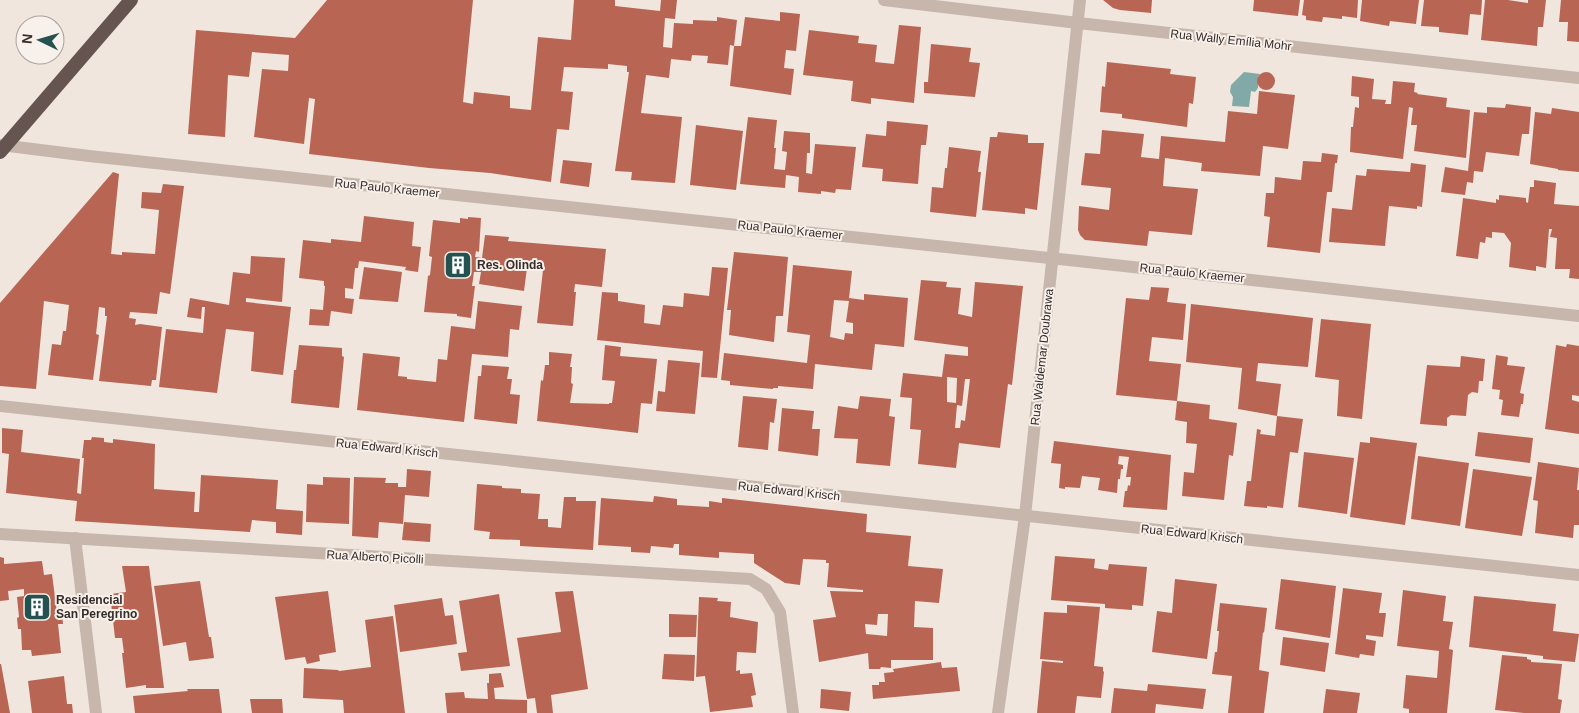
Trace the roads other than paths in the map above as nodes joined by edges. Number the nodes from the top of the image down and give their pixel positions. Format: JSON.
{"nodes":[{"id":1,"x":131,"y":0,"type":"edge"},
{"id":2,"x":884,"y":0,"type":"edge"},
{"id":3,"x":1080,"y":0,"type":"edge"},
{"id":4,"x":1078,"y":23,"type":"junction"},
{"id":5,"x":1579,"y":78,"type":"edge"},
{"id":6,"x":2,"y":148,"type":"edge"},
{"id":7,"x":1052,"y":258,"type":"junction"},
{"id":8,"x":1579,"y":316,"type":"edge"},
{"id":9,"x":0,"y":406,"type":"edge"},
{"id":10,"x":1025,"y":516,"type":"junction"},
{"id":11,"x":0,"y":534,"type":"edge"},
{"id":12,"x":75,"y":538,"type":"junction"},
{"id":13,"x":1579,"y":575,"type":"edge"},
{"id":14,"x":96,"y":713,"type":"edge"},
{"id":15,"x":792,"y":713,"type":"edge"},
{"id":16,"x":998,"y":713,"type":"edge"}],
"edges":[{"from":1,"to":6,"type":"highway"},
{"from":2,"to":4,"type":"street","name":"Rua Wally Emília Mohr"},
{"from":3,"to":4,"type":"street","name":"Rua Waldemar Doubrawa"},
{"from":4,"to":5,"type":"street","name":"Rua Wally Emília Mohr"},
{"from":4,"to":7,"type":"street","name":"Rua Waldemar Doubrawa"},
{"from":6,"to":7,"type":"street","name":"Rua Paulo Kraemer"},
{"from":7,"to":8,"type":"street","name":"Rua Paulo Kraemer"},
{"from":7,"to":10,"type":"street","name":"Rua Waldemar Doubrawa"},
{"from":9,"to":10,"type":"street","name":"Rua Edward Krisch"},
{"from":10,"to":13,"type":"street","name":"Rua Edward Krisch"},
{"from":10,"to":16,"type":"street","name":"Rua Waldemar Doubrawa"},
{"from":11,"to":12,"type":"street","name":"Rua Alberto Picolli"},
{"from":12,"to":14,"type":"street"},
{"from":12,"to":15,"type":"street","name":"Rua Alberto Picolli"}]}
